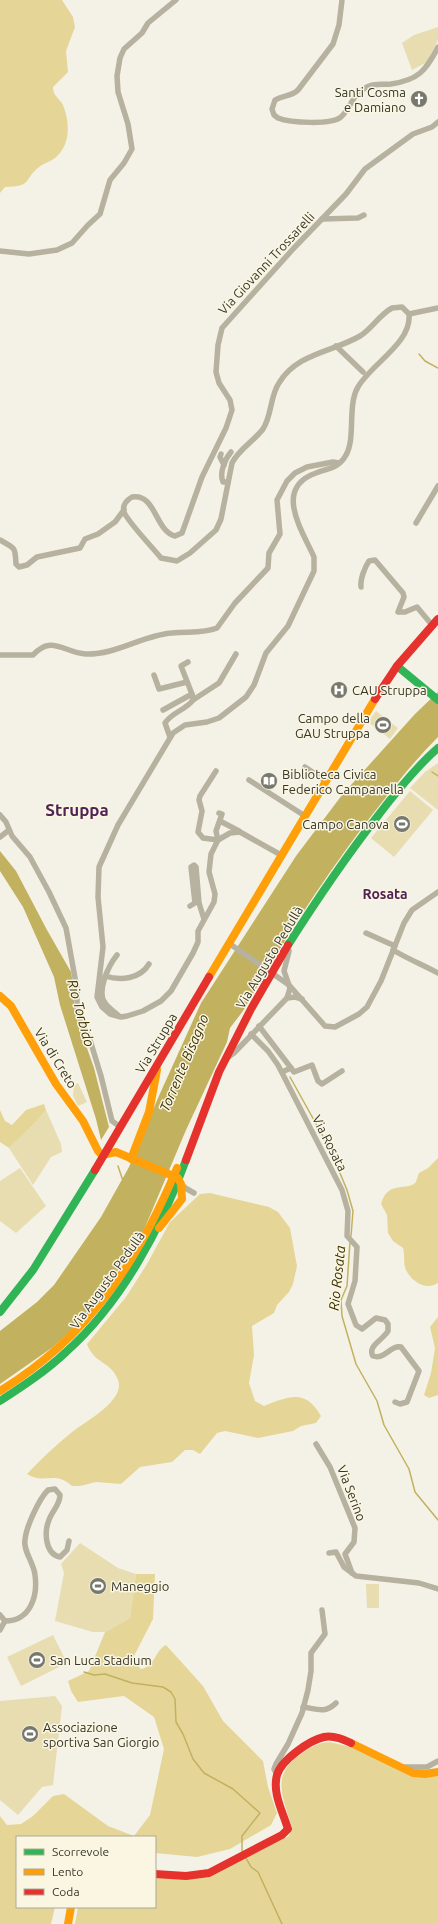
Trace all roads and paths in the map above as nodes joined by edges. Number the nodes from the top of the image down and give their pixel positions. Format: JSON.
{"nodes":[{"id":1,"x":176,"y":0,"type":"edge"},
{"id":2,"x":342,"y":0,"type":"edge"},
{"id":3,"x":438,"y":47,"type":"edge"},
{"id":4,"x":438,"y":122,"type":"edge"},
{"id":5,"x":364,"y":215,"type":"dead end"},
{"id":6,"x":322,"y":219,"type":"junction"},
{"id":7,"x":0,"y":251,"type":"edge"},
{"id":8,"x":438,"y":308,"type":"edge"},
{"id":9,"x":409,"y":314,"type":"junction"},
{"id":10,"x":336,"y":346,"type":"junction"},
{"id":11,"x":363,"y":372,"type":"dead end"},
{"id":12,"x":231,"y":452,"type":"dead end"},
{"id":13,"x":221,"y":454,"type":"dead end"},
{"id":14,"x":340,"y":463,"type":"junction"},
{"id":15,"x":224,"y":465,"type":"junction"},
{"id":16,"x":228,"y":482,"type":"junction"},
{"id":17,"x":438,"y":486,"type":"edge"},
{"id":18,"x":124,"y":510,"type":"junction"},
{"id":19,"x":416,"y":523,"type":"dead end"},
{"id":20,"x":0,"y":540,"type":"edge"},
{"id":21,"x":361,"y":587,"type":"dead end"},
{"id":22,"x":435,"y":622,"type":"edge"},
{"id":23,"x":0,"y":654,"type":"edge"},
{"id":24,"x":236,"y":654,"type":"dead end"},
{"id":25,"x":188,"y":662,"type":"dead end"},
{"id":26,"x":396,"y":666,"type":"junction"},
{"id":27,"x":154,"y":676,"type":"dead end"},
{"id":28,"x":187,"y":682,"type":"junction"},
{"id":29,"x":193,"y":697,"type":"junction"},
{"id":30,"x":438,"y":700,"type":"edge"},
{"id":31,"x":163,"y":710,"type":"dead end"},
{"id":32,"x":170,"y":736,"type":"junction"},
{"id":33,"x":438,"y":748,"type":"edge"},
{"id":34,"x":438,"y":755,"type":"edge"},
{"id":35,"x":305,"y":767,"type":"dead end"},
{"id":36,"x":418,"y":768,"type":"junction"},
{"id":37,"x":216,"y":771,"type":"dead end"},
{"id":38,"x":249,"y":780,"type":"dead end"},
{"id":39,"x":326,"y":781,"type":"junction"},
{"id":40,"x":220,"y":814,"type":"dead end"},
{"id":41,"x":0,"y":815,"type":"edge"},
{"id":42,"x":305,"y":816,"type":"junction"},
{"id":43,"x":220,"y":821,"type":"junction"},
{"id":44,"x":9,"y":830,"type":"junction"},
{"id":45,"x":240,"y":832,"type":"junction"},
{"id":46,"x":0,"y":836,"type":"edge"},
{"id":47,"x":218,"y":840,"type":"junction"},
{"id":48,"x":281,"y":855,"type":"junction"},
{"id":49,"x":438,"y":892,"type":"edge"},
{"id":50,"x":190,"y":906,"type":"dead end"},
{"id":51,"x":204,"y":919,"type":"junction"},
{"id":52,"x":366,"y":934,"type":"dead end"},
{"id":53,"x":294,"y":937,"type":"junction"},
{"id":54,"x":232,"y":946,"type":"junction"},
{"id":55,"x":394,"y":948,"type":"junction"},
{"id":56,"x":117,"y":955,"type":"dead end"},
{"id":57,"x":149,"y":964,"type":"dead end"},
{"id":58,"x":270,"y":972,"type":"junction"},
{"id":59,"x":438,"y":974,"type":"edge"},
{"id":60,"x":105,"y":976,"type":"junction"},
{"id":61,"x":289,"y":986,"type":"junction"},
{"id":62,"x":295,"y":991,"type":"junction"},
{"id":63,"x":0,"y":996,"type":"edge"},
{"id":64,"x":287,"y":998,"type":"junction"},
{"id":65,"x":302,"y":1000,"type":"junction"},
{"id":66,"x":121,"y":1017,"type":"junction"},
{"id":67,"x":259,"y":1026,"type":"junction"},
{"id":68,"x":251,"y":1034,"type":"junction"},
{"id":69,"x":162,"y":1056,"type":"junction"},
{"id":70,"x":226,"y":1059,"type":"junction"},
{"id":71,"x":290,"y":1068,"type":"junction"},
{"id":72,"x":342,"y":1071,"type":"dead end"},
{"id":73,"x":282,"y":1072,"type":"junction"},
{"id":74,"x":139,"y":1094,"type":"junction"},
{"id":75,"x":150,"y":1104,"type":"junction"},
{"id":76,"x":119,"y":1126,"type":"junction"},
{"id":77,"x":113,"y":1137,"type":"junction"},
{"id":78,"x":116,"y":1152,"type":"junction"},
{"id":79,"x":102,"y":1154,"type":"junction"},
{"id":80,"x":131,"y":1159,"type":"junction"},
{"id":81,"x":176,"y":1178,"type":"junction"},
{"id":82,"x":182,"y":1199,"type":"junction"},
{"id":83,"x":156,"y":1232,"type":"junction"},
{"id":84,"x":0,"y":1312,"type":"edge"},
{"id":85,"x":0,"y":1391,"type":"edge"},
{"id":86,"x":0,"y":1401,"type":"edge"},
{"id":87,"x":395,"y":1402,"type":"dead end"},
{"id":88,"x":316,"y":1444,"type":"dead end"},
{"id":89,"x":69,"y":1540,"type":"dead end"},
{"id":90,"x":329,"y":1553,"type":"dead end"},
{"id":91,"x":352,"y":1573,"type":"junction"},
{"id":92,"x":438,"y":1589,"type":"edge"},
{"id":93,"x":322,"y":1610,"type":"dead end"},
{"id":94,"x":0,"y":1615,"type":"edge"},
{"id":95,"x":4,"y":1622,"type":"junction"},
{"id":96,"x":0,"y":1630,"type":"edge"},
{"id":97,"x":336,"y":1703,"type":"dead end"},
{"id":98,"x":303,"y":1707,"type":"junction"},
{"id":99,"x":438,"y":1761,"type":"edge"},
{"id":100,"x":402,"y":1768,"type":"junction"},
{"id":101,"x":438,"y":1772,"type":"edge"},
{"id":102,"x":277,"y":1774,"type":"junction"},
{"id":103,"x":156,"y":1874,"type":"edge"},
{"id":104,"x":71,"y":1908,"type":"edge"},
{"id":105,"x":68,"y":1924,"type":"edge"}],
"edges":[{"from":1,"to":7,"type":"street"},
{"from":2,"to":3,"type":"street"},
{"from":4,"to":6,"type":"street","name":"Via Giovanni Trossarelli"},
{"from":5,"to":6,"type":"street"},
{"from":6,"to":18,"type":"street","name":"Via Giovanni Trossarelli"},
{"from":8,"to":9,"type":"street"},
{"from":9,"to":10,"type":"street"},
{"from":9,"to":14,"type":"street"},
{"from":10,"to":11,"type":"street"},
{"from":10,"to":16,"type":"street"},
{"from":12,"to":15,"type":"street"},
{"from":13,"to":15,"type":"street"},
{"from":14,"to":23,"type":"street"},
{"from":14,"to":32,"type":"street"},
{"from":15,"to":16,"type":"street"},
{"from":16,"to":18,"type":"street"},
{"from":17,"to":19,"type":"street"},
{"from":18,"to":20,"type":"street"},
{"from":21,"to":22,"type":"street"},
{"from":22,"to":26,"type":"main road","name":"Via Struppa"},
{"from":24,"to":29,"type":"street"},
{"from":25,"to":28,"type":"street"},
{"from":26,"to":30,"type":"main road"},
{"from":26,"to":39,"type":"main road","name":"Via Struppa"},
{"from":27,"to":28,"type":"street"},
{"from":28,"to":29,"type":"street"},
{"from":29,"to":31,"type":"street"},
{"from":29,"to":32,"type":"street"},
{"from":32,"to":66,"type":"street"},
{"from":33,"to":36,"type":"main road","name":"Via Augusto Pedullà"},
{"from":34,"to":36,"type":"main road","name":"Via Augusto Pedullà"},
{"from":35,"to":39,"type":"street"},
{"from":36,"to":53,"type":"main road","name":"Via Augusto Pedullà"},
{"from":37,"to":47,"type":"street"},
{"from":38,"to":42,"type":"street"},
{"from":39,"to":42,"type":"main road","name":"Via Struppa"},
{"from":40,"to":43,"type":"street"},
{"from":41,"to":44,"type":"street"},
{"from":42,"to":48,"type":"main road","name":"Via Struppa"},
{"from":43,"to":45,"type":"street"},
{"from":43,"to":47,"type":"street"},
{"from":44,"to":46,"type":"street"},
{"from":44,"to":76,"type":"street"},
{"from":45,"to":47,"type":"street"},
{"from":45,"to":48,"type":"street"},
{"from":47,"to":51,"type":"street"},
{"from":48,"to":54,"type":"main road","name":"Via Struppa"},
{"from":49,"to":55,"type":"street"},
{"from":50,"to":51,"type":"street"},
{"from":51,"to":66,"type":"street"},
{"from":52,"to":55,"type":"street"},
{"from":53,"to":58,"type":"main road","name":"Via Augusto Pedullà"},
{"from":53,"to":61,"type":"street"},
{"from":54,"to":58,"type":"street"},
{"from":54,"to":69,"type":"main road","name":"Via Struppa"},
{"from":55,"to":59,"type":"street"},
{"from":55,"to":65,"type":"street"},
{"from":56,"to":60,"type":"street"},
{"from":57,"to":60,"type":"street"},
{"from":58,"to":61,"type":"street"},
{"from":58,"to":70,"type":"main road","name":"Via Augusto Pedullà"},
{"from":60,"to":66,"type":"street"},
{"from":61,"to":62,"type":"street"},
{"from":61,"to":64,"type":"street"},
{"from":62,"to":64,"type":"street"},
{"from":62,"to":65,"type":"street"},
{"from":63,"to":79,"type":"main road","name":"Via di Creto"},
{"from":64,"to":65,"type":"street"},
{"from":64,"to":67,"type":"street"},
{"from":67,"to":68,"type":"street"},
{"from":67,"to":71,"type":"street"},
{"from":68,"to":70,"type":"street"},
{"from":68,"to":73,"type":"street","name":"Via Rosata"},
{"from":69,"to":74,"type":"main road","name":"Via Struppa"},
{"from":69,"to":75,"type":"main road"},
{"from":70,"to":81,"type":"main road","name":"Via Augusto Pedullà"},
{"from":71,"to":72,"type":"street"},
{"from":71,"to":73,"type":"street"},
{"from":73,"to":87,"type":"street","name":"Via Rosata"},
{"from":74,"to":75,"type":"main road"},
{"from":74,"to":76,"type":"main road","name":"Via Struppa"},
{"from":75,"to":80,"type":"main road"},
{"from":76,"to":77,"type":"main road","name":"Via Struppa"},
{"from":77,"to":78,"type":"main road"},
{"from":77,"to":79,"type":"main road","name":"Via Struppa"},
{"from":78,"to":79,"type":"main road"},
{"from":78,"to":80,"type":"main road"},
{"from":79,"to":84,"type":"main road","name":"Via Struppa"},
{"from":80,"to":81,"type":"main road"},
{"from":81,"to":82,"type":"main road"},
{"from":81,"to":82,"type":"street","name":"Via Augusto Pedullà"},
{"from":81,"to":83,"type":"main road","name":"Via Augusto Pedullà"},
{"from":81,"to":85,"type":"main road","name":"Via Augusto Pedullà"},
{"from":82,"to":83,"type":"main road","name":"Via Augusto Pedullà"},
{"from":83,"to":86,"type":"main road","name":"Via Augusto Pedullà"},
{"from":88,"to":91,"type":"street","name":"Via Serino"},
{"from":89,"to":95,"type":"street"},
{"from":90,"to":91,"type":"street"},
{"from":91,"to":92,"type":"street"},
{"from":93,"to":98,"type":"street"},
{"from":94,"to":95,"type":"street"},
{"from":95,"to":96,"type":"street"},
{"from":97,"to":98,"type":"street"},
{"from":98,"to":102,"type":"street"},
{"from":99,"to":100,"type":"street"},
{"from":100,"to":101,"type":"main road"},
{"from":100,"to":102,"type":"main road"},
{"from":102,"to":103,"type":"main road"},
{"from":104,"to":105,"type":"main road"}]}
